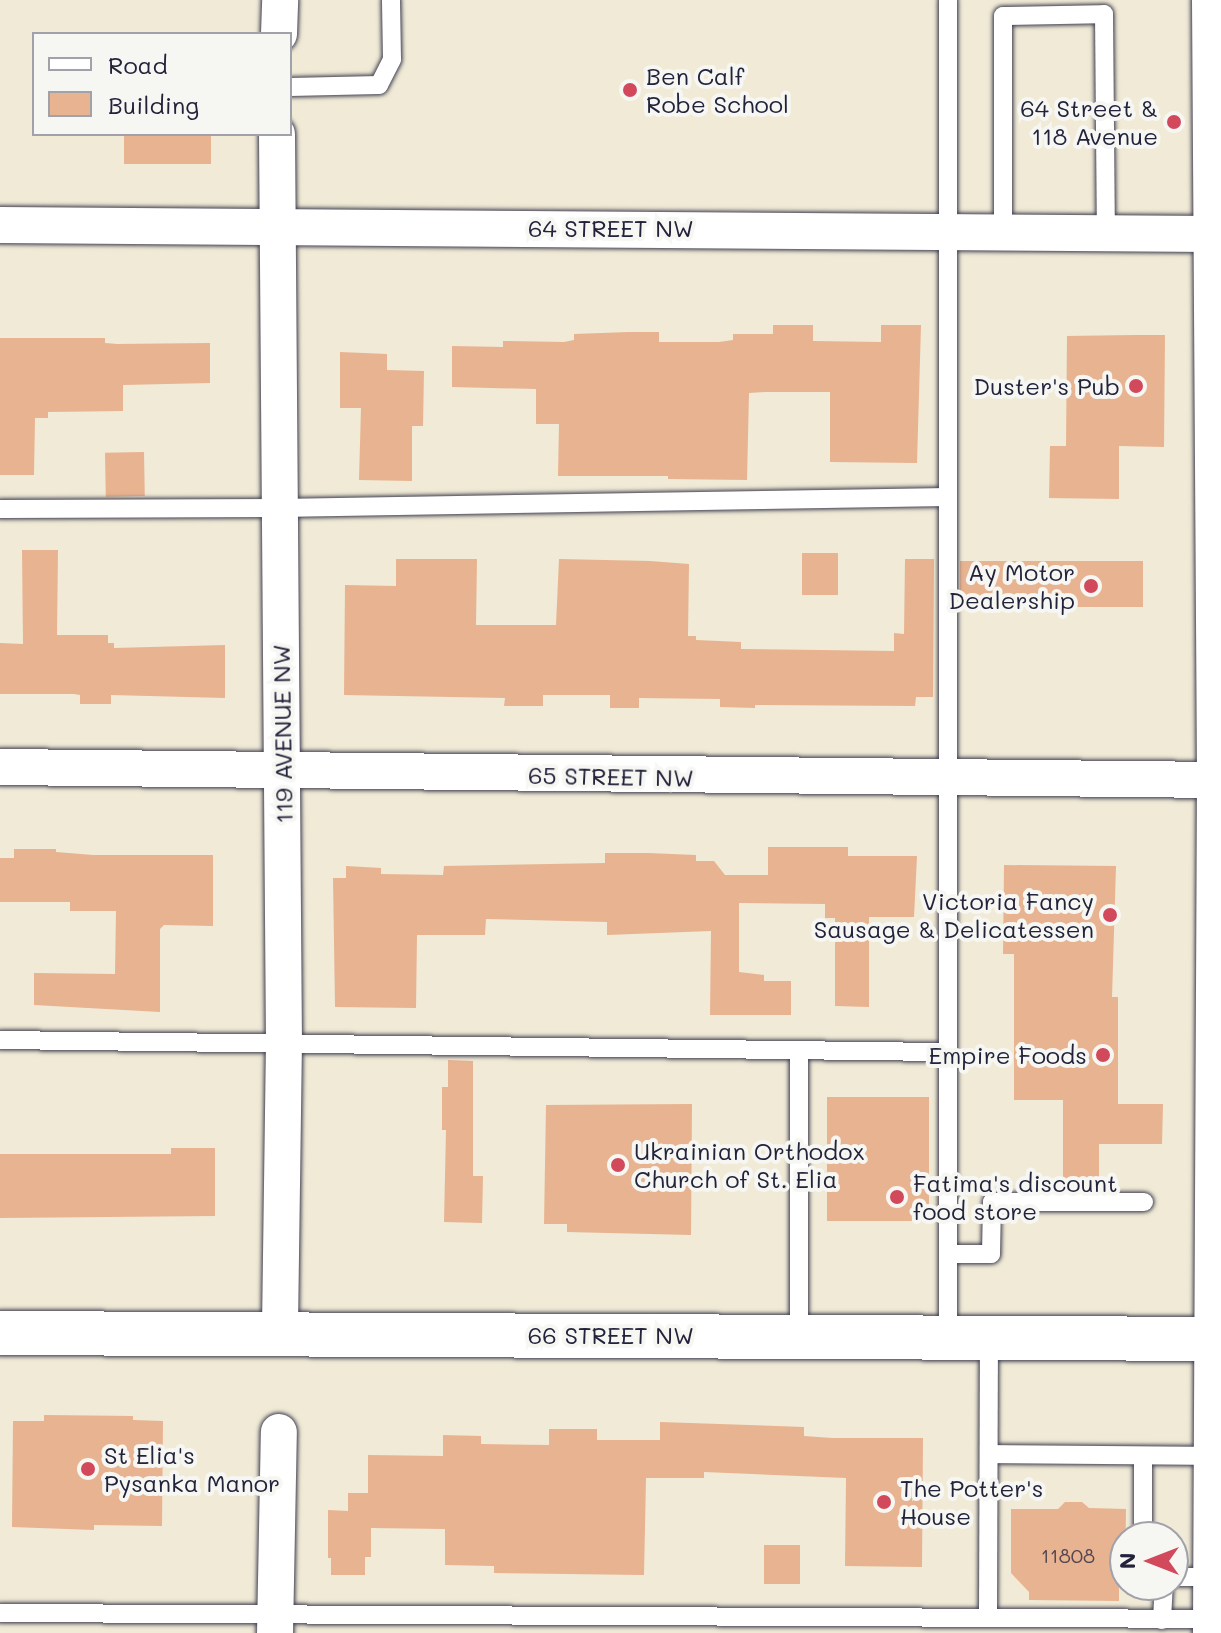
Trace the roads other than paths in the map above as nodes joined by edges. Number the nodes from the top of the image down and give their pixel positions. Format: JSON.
{"nodes":[{"id":1,"x":280,"y":0,"type":"edge"},
{"id":2,"x":391,"y":0,"type":"edge"},
{"id":3,"x":948,"y":0,"type":"edge"},
{"id":4,"x":1214,"y":0,"type":"edge"},
{"id":5,"x":279,"y":32,"type":"edge"},
{"id":6,"x":292,"y":87,"type":"edge"},
{"id":7,"x":277,"y":136,"type":"edge"},
{"id":8,"x":0,"y":225,"type":"edge"},
{"id":9,"x":275,"y":226,"type":"junction"},
{"id":10,"x":948,"y":230,"type":"junction"},
{"id":11,"x":1003,"y":231,"type":"junction"},
{"id":12,"x":1217,"y":232,"type":"edge"},
{"id":13,"x":1106,"y":233,"type":"junction"},
{"id":14,"x":948,"y":497,"type":"junction"},
{"id":15,"x":278,"y":508,"type":"junction"},
{"id":16,"x":0,"y":509,"type":"edge"},
{"id":17,"x":1218,"y":528,"type":"edge"},
{"id":18,"x":0,"y":767,"type":"edge"},
{"id":19,"x":283,"y":772,"type":"junction"},
{"id":20,"x":948,"y":779,"type":"junction"},
{"id":21,"x":1220,"y":779,"type":"edge"},
{"id":22,"x":0,"y":1040,"type":"edge"},
{"id":23,"x":284,"y":1041,"type":"junction"},
{"id":24,"x":799,"y":1050,"type":"junction"},
{"id":25,"x":948,"y":1052,"type":"junction"},
{"id":26,"x":1218,"y":1135,"type":"edge"},
{"id":27,"x":1144,"y":1202,"type":"dead end"},
{"id":28,"x":948,"y":1254,"type":"junction"},
{"id":29,"x":0,"y":1333,"type":"edge"},
{"id":30,"x":280,"y":1333,"type":"junction"},
{"id":31,"x":799,"y":1336,"type":"junction"},
{"id":32,"x":968,"y":1337,"type":"junction"},
{"id":33,"x":1218,"y":1339,"type":"edge"},
{"id":34,"x":279,"y":1432,"type":"dead end"},
{"id":35,"x":990,"y":1454,"type":"junction"},
{"id":36,"x":1143,"y":1456,"type":"junction"},
{"id":37,"x":1215,"y":1456,"type":"junction"},
{"id":38,"x":1143,"y":1521,"type":"edge"},
{"id":39,"x":1163,"y":1601,"type":"edge"},
{"id":40,"x":1204,"y":1601,"type":"edge"},
{"id":41,"x":0,"y":1613,"type":"edge"},
{"id":42,"x":988,"y":1617,"type":"junction"},
{"id":43,"x":1162,"y":1620,"type":"junction"},
{"id":44,"x":275,"y":1624,"type":"edge"}],
"edges":[{"from":1,"to":5,"type":"street"},
{"from":2,"to":6,"type":"lane"},
{"from":3,"to":10,"type":"lane"},
{"from":4,"to":12,"type":"main road"},
{"from":7,"to":9,"type":"street","name":"119 AVENUE NW"},
{"from":8,"to":9,"type":"street","name":"64 STREET NW"},
{"from":9,"to":10,"type":"street","name":"64 STREET NW"},
{"from":9,"to":15,"type":"street","name":"119 AVENUE NW"},
{"from":10,"to":11,"type":"street","name":"64 STREET NW"},
{"from":10,"to":14,"type":"lane"},
{"from":11,"to":13,"type":"street","name":"64 STREET NW"},
{"from":11,"to":13,"type":"lane"},
{"from":12,"to":13,"type":"street","name":"64 STREET NW"},
{"from":12,"to":17,"type":"main road"},
{"from":14,"to":15,"type":"lane"},
{"from":14,"to":20,"type":"lane"},
{"from":15,"to":16,"type":"lane"},
{"from":15,"to":19,"type":"street","name":"119 AVENUE NW"},
{"from":17,"to":21,"type":"main road"},
{"from":18,"to":19,"type":"street","name":"65 STREET NW"},
{"from":19,"to":20,"type":"street","name":"65 STREET NW"},
{"from":19,"to":23,"type":"street","name":"119 AVENUE NW"},
{"from":20,"to":21,"type":"street","name":"65 STREET NW"},
{"from":20,"to":25,"type":"lane"},
{"from":21,"to":26,"type":"main road"},
{"from":22,"to":23,"type":"lane"},
{"from":23,"to":24,"type":"lane"},
{"from":23,"to":30,"type":"street","name":"119 AVENUE NW"},
{"from":24,"to":25,"type":"lane"},
{"from":24,"to":31,"type":"lane"},
{"from":25,"to":28,"type":"lane"},
{"from":26,"to":33,"type":"main road"},
{"from":27,"to":28,"type":"lane"},
{"from":28,"to":32,"type":"lane"},
{"from":29,"to":30,"type":"main road","name":"66 STREET NW"},
{"from":30,"to":31,"type":"main road","name":"66 STREET NW"},
{"from":31,"to":32,"type":"main road","name":"66 STREET NW"},
{"from":32,"to":33,"type":"main road","name":"66 STREET NW"},
{"from":32,"to":35,"type":"lane"},
{"from":33,"to":37,"type":"main road"},
{"from":34,"to":44,"type":"street"},
{"from":35,"to":36,"type":"lane"},
{"from":35,"to":42,"type":"lane"},
{"from":36,"to":37,"type":"lane"},
{"from":36,"to":38,"type":"lane"},
{"from":37,"to":40,"type":"main road"},
{"from":39,"to":43,"type":"lane"},
{"from":40,"to":43,"type":"lane"},
{"from":41,"to":44,"type":"lane"},
{"from":42,"to":43,"type":"lane"},
{"from":42,"to":44,"type":"lane"}]}
